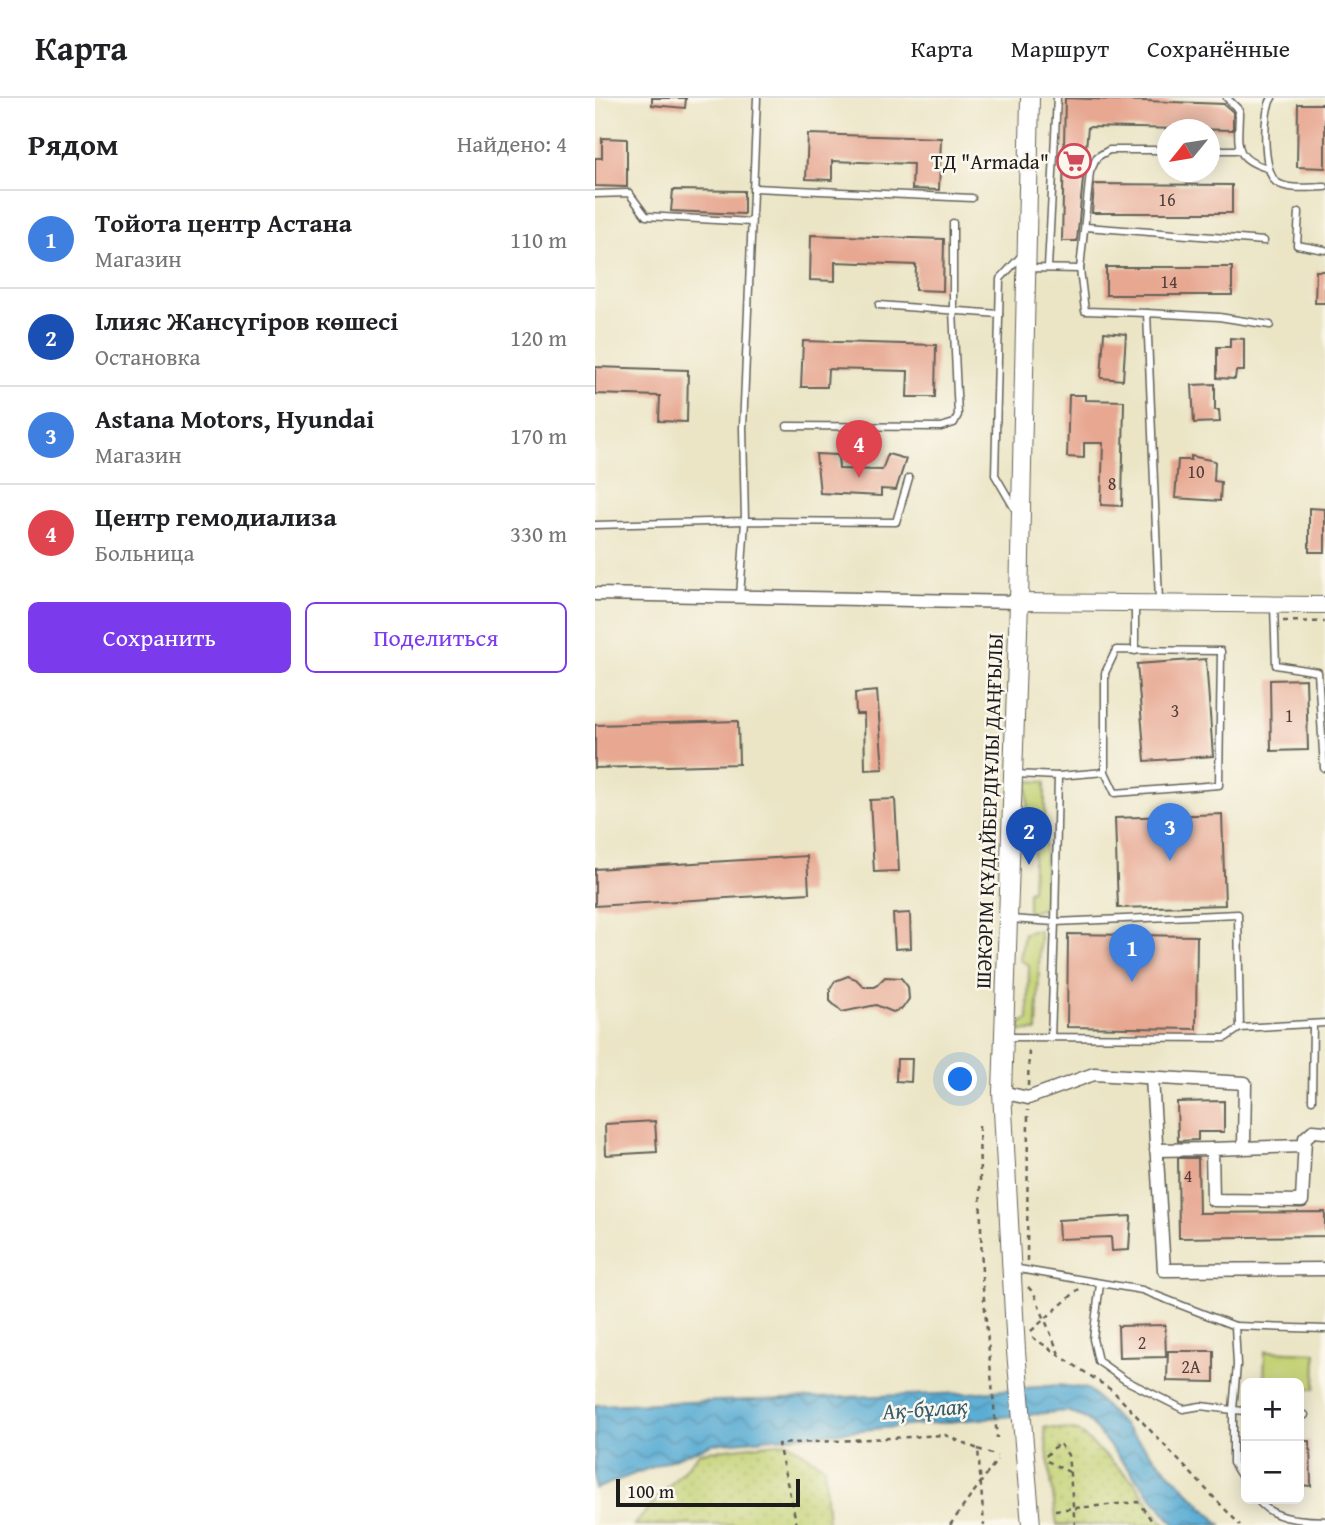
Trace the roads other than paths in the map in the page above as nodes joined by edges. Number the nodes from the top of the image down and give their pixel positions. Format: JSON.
{"nodes":[{"id":1,"x":757,"y":98,"type":"edge"},
{"id":2,"x":1030,"y":98,"type":"edge"},
{"id":3,"x":1057,"y":98,"type":"edge"},
{"id":4,"x":1227,"y":98,"type":"edge"},
{"id":5,"x":1272,"y":98,"type":"edge"},
{"id":6,"x":1157,"y":150,"type":"edge"},
{"id":7,"x":1220,"y":150,"type":"edge"},
{"id":8,"x":1239,"y":150,"type":"junction"},
{"id":9,"x":1267,"y":168,"type":"junction"},
{"id":10,"x":1325,"y":187,"type":"edge"},
{"id":11,"x":753,"y":188,"type":"junction"},
{"id":12,"x":595,"y":194,"type":"edge"},
{"id":13,"x":972,"y":198,"type":"dead end"},
{"id":14,"x":1299,"y":212,"type":"dead end"},
{"id":15,"x":751,"y":222,"type":"junction"},
{"id":16,"x":953,"y":223,"type":"dead end"},
{"id":17,"x":1086,"y":227,"type":"junction"},
{"id":18,"x":1264,"y":241,"type":"dead end"},
{"id":19,"x":1027,"y":250,"type":"junction"},
{"id":20,"x":1325,"y":250,"type":"edge"},
{"id":21,"x":1048,"y":267,"type":"junction"},
{"id":22,"x":1026,"y":268,"type":"junction"},
{"id":23,"x":1080,"y":270,"type":"junction"},
{"id":24,"x":879,"y":305,"type":"dead end"},
{"id":25,"x":953,"y":310,"type":"junction"},
{"id":26,"x":1147,"y":313,"type":"junction"},
{"id":27,"x":999,"y":314,"type":"junction"},
{"id":28,"x":1269,"y":325,"type":"dead end"},
{"id":29,"x":787,"y":426,"type":"dead end"},
{"id":30,"x":909,"y":478,"type":"dead end"},
{"id":31,"x":1021,"y":519,"type":"junction"},
{"id":32,"x":745,"y":521,"type":"junction"},
{"id":33,"x":595,"y":525,"type":"edge"},
{"id":34,"x":595,"y":594,"type":"edge"},
{"id":35,"x":740,"y":597,"type":"junction"},
{"id":36,"x":1019,"y":602,"type":"junction"},
{"id":37,"x":1135,"y":603,"type":"junction"},
{"id":38,"x":1159,"y":603,"type":"junction"},
{"id":39,"x":1325,"y":605,"type":"edge"},
{"id":40,"x":1274,"y":613,"type":"junction"},
{"id":41,"x":1135,"y":651,"type":"junction"},
{"id":42,"x":1321,"y":672,"type":"edge"},
{"id":43,"x":1324,"y":768,"type":"edge"},
{"id":44,"x":1105,"y":772,"type":"junction"},
{"id":45,"x":1014,"y":774,"type":"junction"},
{"id":46,"x":1058,"y":776,"type":"junction"},
{"id":47,"x":1009,"y":919,"type":"junction"},
{"id":48,"x":1055,"y":922,"type":"junction"},
{"id":49,"x":1325,"y":1023,"type":"edge"},
{"id":50,"x":1313,"y":1024,"type":"junction"},
{"id":51,"x":1240,"y":1028,"type":"junction"},
{"id":52,"x":1004,"y":1037,"type":"junction"},
{"id":53,"x":1051,"y":1038,"type":"junction"},
{"id":54,"x":1152,"y":1078,"type":"junction"},
{"id":55,"x":1002,"y":1092,"type":"junction"},
{"id":56,"x":1313,"y":1100,"type":"dead end"},
{"id":57,"x":1325,"y":1132,"type":"edge"},
{"id":58,"x":1244,"y":1146,"type":"junction"},
{"id":59,"x":1303,"y":1146,"type":"junction"},
{"id":60,"x":1212,"y":1149,"type":"junction"},
{"id":61,"x":1156,"y":1150,"type":"junction"},
{"id":62,"x":1019,"y":1269,"type":"junction"},
{"id":63,"x":1325,"y":1269,"type":"edge"},
{"id":64,"x":1100,"y":1284,"type":"junction"},
{"id":65,"x":1235,"y":1326,"type":"junction"},
{"id":66,"x":1325,"y":1329,"type":"edge"},
{"id":67,"x":1233,"y":1410,"type":"junction"},
{"id":68,"x":1241,"y":1411,"type":"edge"},
{"id":69,"x":1241,"y":1476,"type":"edge"},
{"id":70,"x":1028,"y":1498,"type":"junction"},
{"id":71,"x":1261,"y":1504,"type":"edge"},
{"id":72,"x":1325,"y":1521,"type":"edge"},
{"id":73,"x":1024,"y":1525,"type":"edge"},
{"id":74,"x":1031,"y":1525,"type":"edge"}],
"edges":[{"from":1,"to":11,"type":"lane"},
{"from":2,"to":19,"type":"main road","name":"ШӘКӘРІМ ҚҰДАЙБЕРДІҰЛЫ ДАҢҒЫЛЫ"},
{"from":3,"to":21,"type":"lane"},
{"from":4,"to":8,"type":"lane"},
{"from":5,"to":9,"type":"lane"},
{"from":6,"to":17,"type":"lane"},
{"from":7,"to":8,"type":"lane"},
{"from":8,"to":9,"type":"lane"},
{"from":9,"to":10,"type":"lane"},
{"from":11,"to":13,"type":"lane"},
{"from":11,"to":15,"type":"lane"},
{"from":12,"to":15,"type":"lane"},
{"from":14,"to":20,"type":"lane"},
{"from":15,"to":32,"type":"lane"},
{"from":16,"to":25,"type":"lane"},
{"from":17,"to":18,"type":"lane"},
{"from":17,"to":23,"type":"lane"},
{"from":19,"to":22,"type":"main road","name":"ШӘКӘРІМ ҚҰДАЙБЕРДІҰЛЫ ДАҢҒЫЛЫ"},
{"from":19,"to":27,"type":"lane"},
{"from":21,"to":22,"type":"lane"},
{"from":21,"to":23,"type":"lane"},
{"from":22,"to":31,"type":"main road","name":"ШӘКӘРІМ ҚҰДАЙБЕРДІҰЛЫ ДАҢҒЫЛЫ"},
{"from":23,"to":26,"type":"lane"},
{"from":24,"to":25,"type":"lane"},
{"from":25,"to":27,"type":"lane"},
{"from":25,"to":29,"type":"lane"},
{"from":26,"to":28,"type":"lane"},
{"from":26,"to":38,"type":"lane"},
{"from":27,"to":31,"type":"lane"},
{"from":30,"to":32,"type":"lane"},
{"from":31,"to":36,"type":"main road","name":"ШӘКӘРІМ ҚҰДАЙБЕРДІҰЛЫ ДАҢҒЫЛЫ"},
{"from":32,"to":33,"type":"lane"},
{"from":32,"to":35,"type":"lane"},
{"from":34,"to":35,"type":"street"},
{"from":35,"to":36,"type":"street"},
{"from":36,"to":37,"type":"street"},
{"from":36,"to":45,"type":"main road","name":"ШӘКӘРІМ ҚҰДАЙБЕРДІҰЛЫ ДАҢҒЫЛЫ"},
{"from":37,"to":38,"type":"street"},
{"from":37,"to":41,"type":"lane"},
{"from":38,"to":40,"type":"street"},
{"from":39,"to":40,"type":"street"},
{"from":40,"to":42,"type":"lane"},
{"from":41,"to":44,"type":"lane"},
{"from":41,"to":44,"type":"lane"},
{"from":42,"to":43,"type":"lane"},
{"from":44,"to":46,"type":"lane"},
{"from":45,"to":46,"type":"lane"},
{"from":45,"to":47,"type":"main road","name":"ШӘКӘРІМ ҚҰДАЙБЕРДІҰЛЫ ДАҢҒЫЛЫ"},
{"from":46,"to":48,"type":"lane"},
{"from":47,"to":48,"type":"lane"},
{"from":47,"to":52,"type":"main road","name":"ШӘКӘРІМ ҚҰДАЙБЕРДІҰЛЫ ДАҢҒЫЛЫ"},
{"from":48,"to":51,"type":"lane"},
{"from":48,"to":53,"type":"lane"},
{"from":49,"to":50,"type":"lane"},
{"from":50,"to":51,"type":"lane"},
{"from":50,"to":56,"type":"lane"},
{"from":51,"to":53,"type":"lane"},
{"from":52,"to":53,"type":"lane"},
{"from":52,"to":55,"type":"main road","name":"ШӘКӘРІМ ҚҰДАЙБЕРДІҰЛЫ ДАҢҒЫЛЫ"},
{"from":54,"to":55,"type":"street"},
{"from":54,"to":58,"type":"street"},
{"from":54,"to":61,"type":"street"},
{"from":55,"to":62,"type":"main road","name":"ШӘКӘРІМ ҚҰДАЙБЕРДІҰЛЫ ДАҢҒЫЛЫ"},
{"from":57,"to":59,"type":"street"},
{"from":58,"to":59,"type":"street"},
{"from":58,"to":60,"type":"street"},
{"from":59,"to":60,"type":"street"},
{"from":60,"to":61,"type":"street"},
{"from":61,"to":63,"type":"street"},
{"from":62,"to":64,"type":"lane"},
{"from":62,"to":70,"type":"main road","name":"ШӘКӘРІМ ҚҰДАЙБЕРДІҰЛЫ ДАҢҒЫЛЫ"},
{"from":64,"to":65,"type":"lane"},
{"from":64,"to":67,"type":"lane"},
{"from":65,"to":66,"type":"lane"},
{"from":65,"to":67,"type":"lane"},
{"from":67,"to":68,"type":"lane"},
{"from":67,"to":69,"type":"lane"},
{"from":70,"to":73,"type":"main road"},
{"from":70,"to":74,"type":"main road","name":"ШӘКӘРІМ ҚҰДАЙБЕРДІҰЛЫ ДАҢҒЫЛЫ"},
{"from":71,"to":72,"type":"lane"}]}
